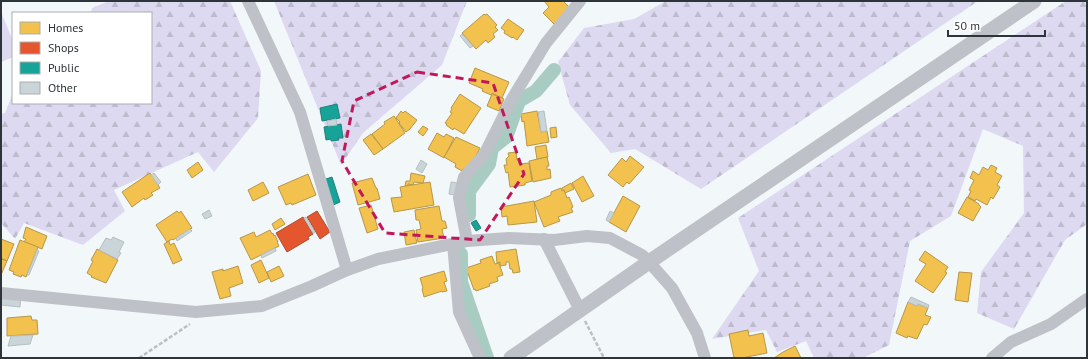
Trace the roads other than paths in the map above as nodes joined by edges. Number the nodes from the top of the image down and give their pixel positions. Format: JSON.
{"nodes":[{"id":1,"x":248,"y":1,"type":"edge"},
{"id":2,"x":580,"y":1,"type":"edge"},
{"id":3,"x":1034,"y":1,"type":"edge"},
{"id":4,"x":467,"y":240,"type":"junction"},
{"id":5,"x":544,"y":240,"type":"junction"},
{"id":6,"x":453,"y":244,"type":"junction"},
{"id":7,"x":649,"y":262,"type":"junction"},
{"id":8,"x":347,"y":270,"type":"junction"},
{"id":9,"x":1,"y":293,"type":"edge"},
{"id":10,"x":1087,"y":299,"type":"edge"},
{"id":11,"x":580,"y":310,"type":"junction"},
{"id":12,"x":480,"y":358,"type":"edge"},
{"id":13,"x":511,"y":358,"type":"edge"},
{"id":14,"x":705,"y":358,"type":"edge"},
{"id":15,"x":992,"y":358,"type":"edge"}],
"edges":[{"from":1,"to":8,"type":"street"},
{"from":2,"to":4,"type":"street"},
{"from":3,"to":7,"type":"street"},
{"from":4,"to":5,"type":"street"},
{"from":4,"to":6,"type":"street"},
{"from":5,"to":7,"type":"street"},
{"from":5,"to":11,"type":"street"},
{"from":6,"to":8,"type":"street"},
{"from":6,"to":12,"type":"street"},
{"from":7,"to":11,"type":"street"},
{"from":7,"to":14,"type":"street"},
{"from":8,"to":9,"type":"street"},
{"from":10,"to":15,"type":"street"},
{"from":11,"to":13,"type":"street"}]}
